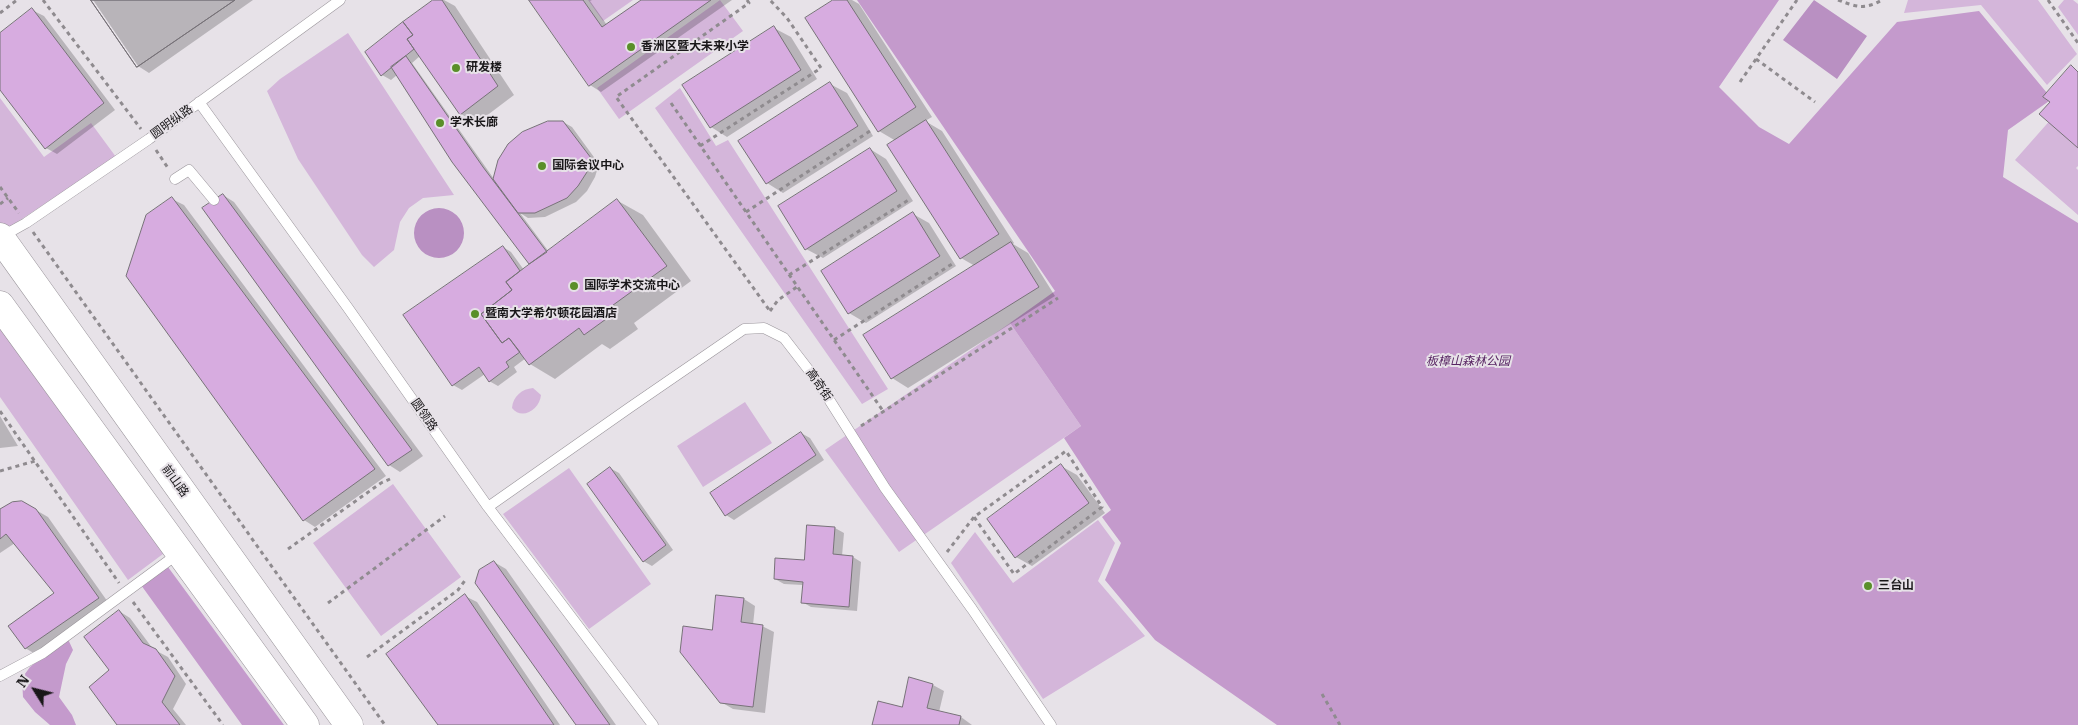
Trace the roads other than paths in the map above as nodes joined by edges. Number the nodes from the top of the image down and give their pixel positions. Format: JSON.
{"nodes":[{"id":1,"x":340,"y":0,"type":"edge"},
{"id":2,"x":199,"y":102,"type":"junction"},
{"id":3,"x":175,"y":179,"type":"road end"},
{"id":4,"x":214,"y":200,"type":"dead end"},
{"id":5,"x":0,"y":237,"type":"edge"},
{"id":6,"x":0,"y":305,"type":"edge"},
{"id":7,"x":488,"y":507,"type":"junction"},
{"id":8,"x":180,"y":553,"type":"junction"},
{"id":9,"x":0,"y":676,"type":"edge"},
{"id":10,"x":305,"y":725,"type":"edge"},
{"id":11,"x":349,"y":725,"type":"edge"},
{"id":12,"x":653,"y":725,"type":"edge"},
{"id":13,"x":1052,"y":725,"type":"edge"}],
"edges":[{"from":1,"to":2,"type":"lane","name":"圆明纵路"},
{"from":2,"to":5,"type":"lane","name":"圆明纵路"},
{"from":2,"to":7,"type":"lane","name":"圆领路"},
{"from":3,"to":4,"type":"lane"},
{"from":5,"to":11,"type":"main road","name":"前山路"},
{"from":6,"to":8,"type":"main road"},
{"from":7,"to":12,"type":"lane","name":"圆领路"},
{"from":7,"to":13,"type":"lane","name":"高奇街"},
{"from":8,"to":9,"type":"lane"},
{"from":8,"to":10,"type":"main road"}]}
